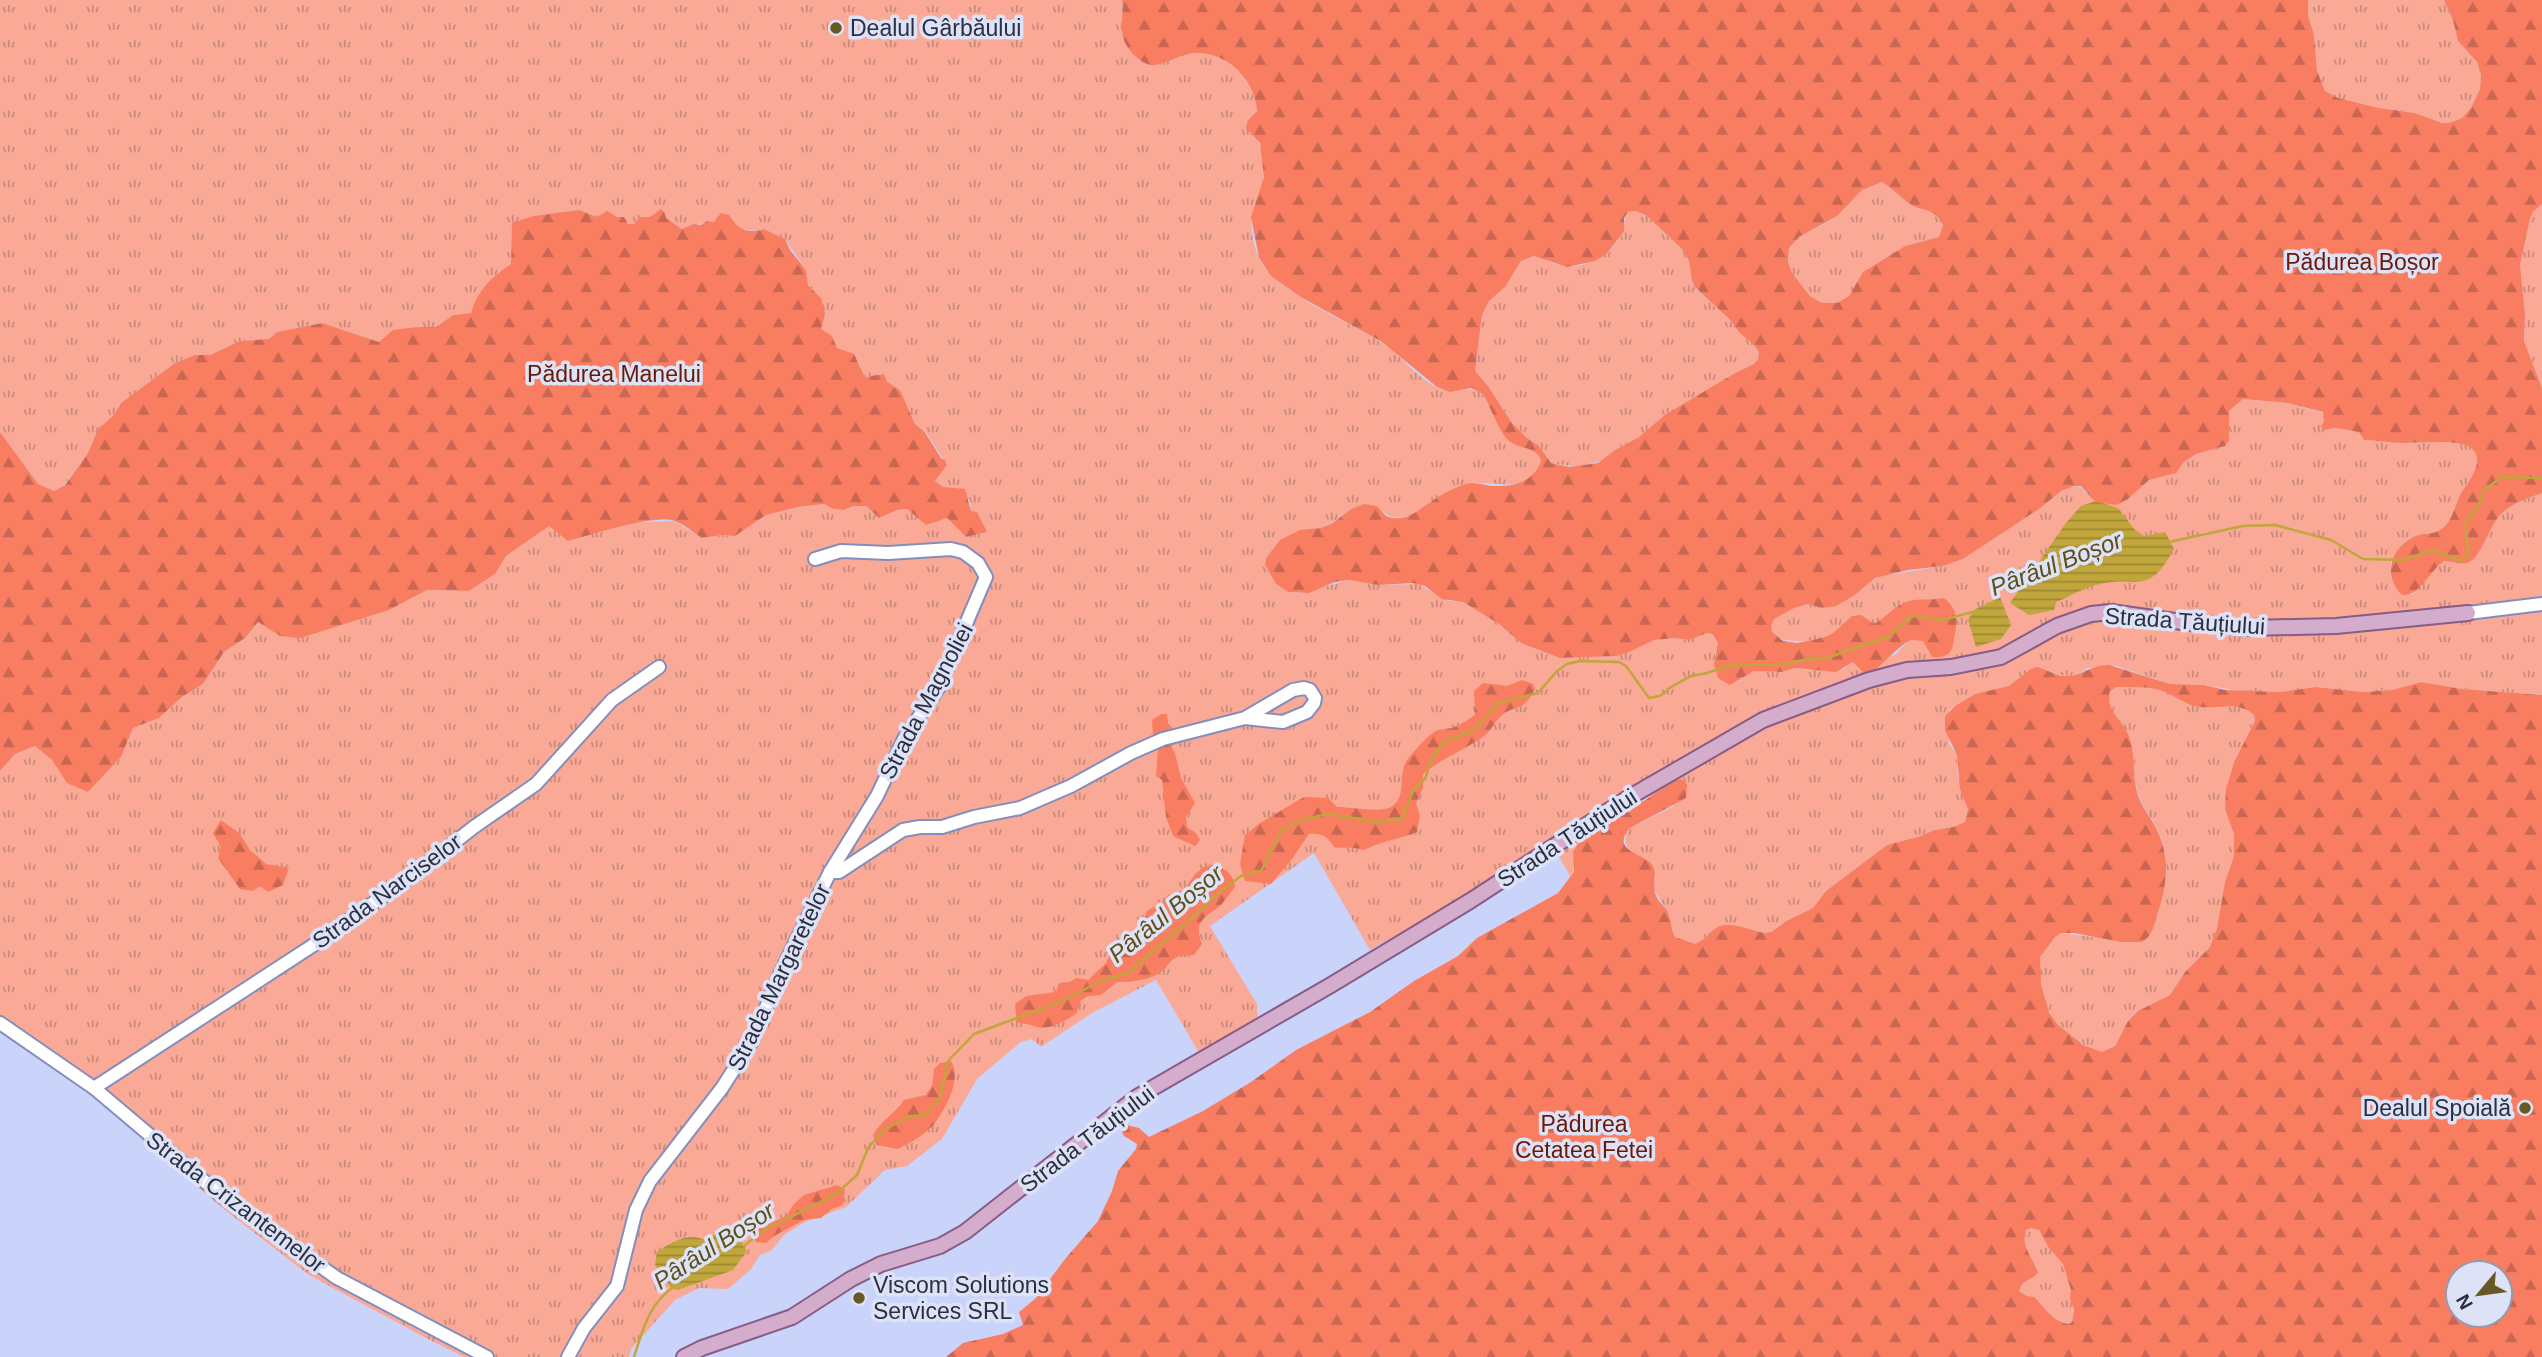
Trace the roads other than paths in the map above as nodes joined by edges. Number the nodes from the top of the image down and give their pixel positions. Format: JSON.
{"nodes":[{"id":1,"x":816,"y":559,"type":"dead end"},
{"id":2,"x":2542,"y":604,"type":"edge"},
{"id":3,"x":2468,"y":613,"type":"joint"},
{"id":4,"x":659,"y":667,"type":"dead end"},
{"id":5,"x":1245,"y":718,"type":"junction"},
{"id":6,"x":830,"y":872,"type":"junction"},
{"id":7,"x":0,"y":1023,"type":"edge"},
{"id":8,"x":94,"y":1088,"type":"junction"},
{"id":9,"x":487,"y":1357,"type":"edge"},
{"id":10,"x":568,"y":1357,"type":"edge"},
{"id":11,"x":684,"y":1357,"type":"edge"}],
"edges":[{"from":1,"to":6,"type":"street","name":"Strada Magnoliei"},
{"from":2,"to":3,"type":"street","name":"Strada Tăuțiului"},
{"from":3,"to":11,"type":"main road","name":"Strada Tăuțiului"},
{"from":4,"to":8,"type":"street","name":"Strada Narciselor"},
{"from":5,"to":5,"type":"street","name":"Strada Margaretelor"},
{"from":5,"to":6,"type":"street","name":"Strada Margaretelor"},
{"from":6,"to":10,"type":"street","name":"Strada Margaretelor"},
{"from":7,"to":8,"type":"street","name":"Strada Crizantemelor"},
{"from":8,"to":9,"type":"street","name":"Strada Crizantemelor"}]}
